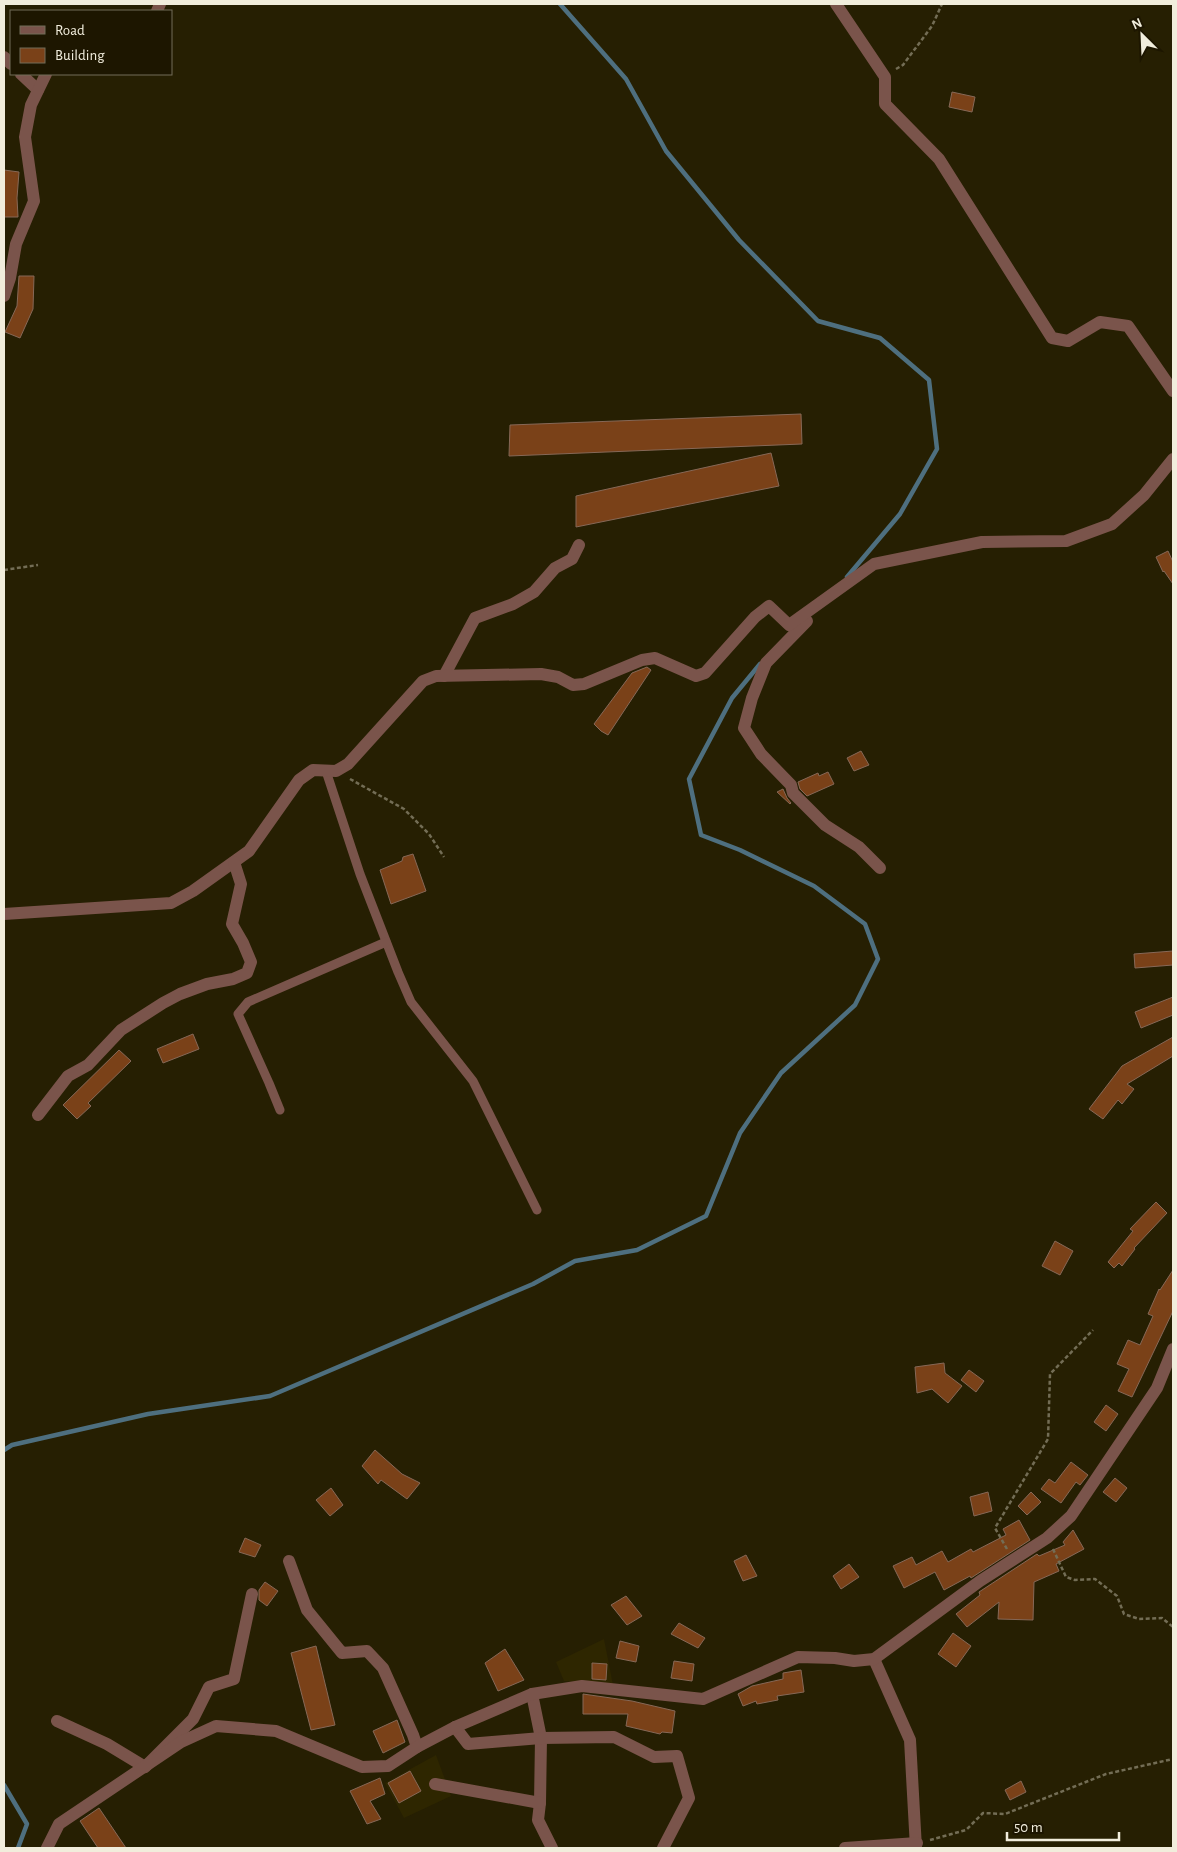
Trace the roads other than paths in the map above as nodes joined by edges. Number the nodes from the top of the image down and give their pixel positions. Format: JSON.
{"nodes":[{"id":1,"x":836,"y":4,"type":"edge"},
{"id":2,"x":22,"y":75,"type":"edge"},
{"id":3,"x":46,"y":75,"type":"edge"},
{"id":4,"x":38,"y":90,"type":"junction"},
{"id":5,"x":4,"y":296,"type":"edge"},
{"id":6,"x":1173,"y":391,"type":"edge"},
{"id":7,"x":1173,"y":459,"type":"edge"},
{"id":8,"x":579,"y":545,"type":"dead end"},
{"id":9,"x":840,"y":589,"type":"junction"},
{"id":10,"x":444,"y":676,"type":"junction"},
{"id":11,"x":331,"y":771,"type":"junction"},
{"id":12,"x":234,"y":862,"type":"junction"},
{"id":13,"x":880,"y":868,"type":"dead end"},
{"id":14,"x":4,"y":914,"type":"edge"},
{"id":15,"x":386,"y":942,"type":"junction"},
{"id":16,"x":280,"y":1110,"type":"dead end"},
{"id":17,"x":38,"y":1115,"type":"dead end"},
{"id":18,"x":537,"y":1210,"type":"dead end"},
{"id":19,"x":1173,"y":1349,"type":"edge"},
{"id":20,"x":288,"y":1561,"type":"dead end"},
{"id":21,"x":252,"y":1594,"type":"dead end"},
{"id":22,"x":874,"y":1659,"type":"junction"},
{"id":23,"x":532,"y":1694,"type":"junction"},
{"id":24,"x":57,"y":1721,"type":"dead end"},
{"id":25,"x":455,"y":1727,"type":"junction"},
{"id":26,"x":541,"y":1738,"type":"junction"},
{"id":27,"x":417,"y":1747,"type":"junction"},
{"id":28,"x":145,"y":1767,"type":"junction"},
{"id":29,"x":435,"y":1784,"type":"dead end"},
{"id":30,"x":540,"y":1803,"type":"junction"},
{"id":31,"x":917,"y":1846,"type":"edge"},
{"id":32,"x":47,"y":1848,"type":"edge"},
{"id":33,"x":552,"y":1848,"type":"edge"},
{"id":34,"x":663,"y":1848,"type":"edge"},
{"id":35,"x":845,"y":1848,"type":"edge"}],
"edges":[{"from":1,"to":6,"type":"street"},
{"from":2,"to":4,"type":"street"},
{"from":3,"to":4,"type":"street"},
{"from":4,"to":5,"type":"street"},
{"from":7,"to":9,"type":"street"},
{"from":8,"to":10,"type":"street"},
{"from":9,"to":10,"type":"street"},
{"from":9,"to":13,"type":"street"},
{"from":10,"to":11,"type":"street"},
{"from":11,"to":12,"type":"street"},
{"from":11,"to":15,"type":"lane"},
{"from":12,"to":14,"type":"street"},
{"from":12,"to":17,"type":"street"},
{"from":15,"to":16,"type":"lane"},
{"from":15,"to":18,"type":"lane"},
{"from":19,"to":22,"type":"street"},
{"from":20,"to":27,"type":"street"},
{"from":21,"to":28,"type":"street"},
{"from":22,"to":23,"type":"street"},
{"from":22,"to":31,"type":"street"},
{"from":23,"to":25,"type":"street"},
{"from":23,"to":26,"type":"street"},
{"from":24,"to":28,"type":"street"},
{"from":25,"to":26,"type":"street"},
{"from":25,"to":27,"type":"street"},
{"from":26,"to":30,"type":"street"},
{"from":26,"to":34,"type":"street"},
{"from":27,"to":28,"type":"street"},
{"from":28,"to":32,"type":"street"},
{"from":29,"to":30,"type":"street"},
{"from":30,"to":33,"type":"street"},
{"from":31,"to":35,"type":"street"}]}
